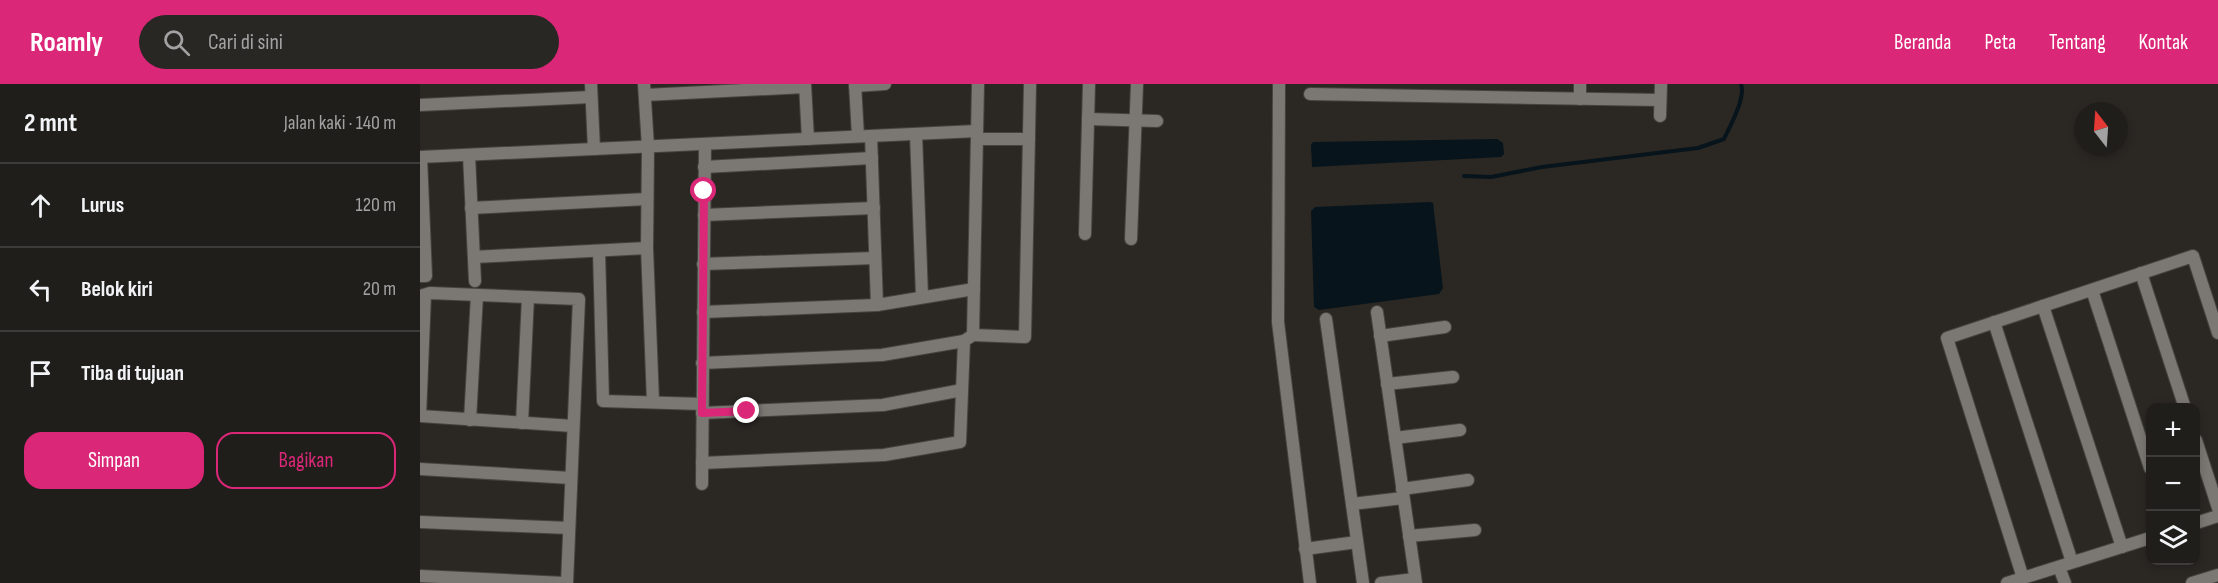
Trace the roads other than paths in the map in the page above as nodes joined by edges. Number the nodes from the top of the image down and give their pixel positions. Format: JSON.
{"nodes":[{"id":1,"x":591,"y":84,"type":"edge"},
{"id":2,"x":885,"y":84,"type":"edge"},
{"id":3,"x":978,"y":84,"type":"edge"},
{"id":4,"x":1030,"y":84,"type":"edge"},
{"id":5,"x":1089,"y":84,"type":"edge"},
{"id":6,"x":1137,"y":84,"type":"edge"},
{"id":7,"x":1279,"y":84,"type":"edge"},
{"id":8,"x":1580,"y":84,"type":"edge"},
{"id":9,"x":1661,"y":84,"type":"edge"},
{"id":10,"x":805,"y":85,"type":"edge"},
{"id":11,"x":855,"y":85,"type":"edge"},
{"id":12,"x":1335,"y":89,"type":"edge"},
{"id":13,"x":645,"y":90,"type":"edge"},
{"id":14,"x":1386,"y":90,"type":"edge"},
{"id":15,"x":1310,"y":94,"type":"dead end"},
{"id":16,"x":591,"y":97,"type":"junction"},
{"id":17,"x":1580,"y":99,"type":"junction"},
{"id":18,"x":1660,"y":100,"type":"junction"},
{"id":19,"x":420,"y":105,"type":"edge"},
{"id":20,"x":1660,"y":116,"type":"dead end"},
{"id":21,"x":1088,"y":119,"type":"junction"},
{"id":22,"x":1135,"y":121,"type":"junction"},
{"id":23,"x":1157,"y":121,"type":"dead end"},
{"id":24,"x":916,"y":134,"type":"junction"},
{"id":25,"x":977,"y":135,"type":"junction"},
{"id":26,"x":858,"y":136,"type":"junction"},
{"id":27,"x":871,"y":136,"type":"junction"},
{"id":28,"x":808,"y":139,"type":"junction"},
{"id":29,"x":1029,"y":140,"type":"junction"},
{"id":30,"x":705,"y":144,"type":"junction"},
{"id":31,"x":648,"y":147,"type":"junction"},
{"id":32,"x":594,"y":149,"type":"junction"},
{"id":33,"x":469,"y":155,"type":"junction"},
{"id":34,"x":421,"y":157,"type":"edge"},
{"id":35,"x":872,"y":158,"type":"junction"},
{"id":36,"x":704,"y":167,"type":"junction"},
{"id":37,"x":648,"y":199,"type":"junction"},
{"id":38,"x":471,"y":208,"type":"junction"},
{"id":39,"x":874,"y":208,"type":"junction"},
{"id":40,"x":704,"y":215,"type":"junction"},
{"id":41,"x":1085,"y":234,"type":"dead end"},
{"id":42,"x":1131,"y":238,"type":"dead end"},
{"id":43,"x":647,"y":248,"type":"junction"},
{"id":44,"x":599,"y":250,"type":"junction"},
{"id":45,"x":474,"y":256,"type":"junction"},
{"id":46,"x":875,"y":258,"type":"junction"},
{"id":47,"x":703,"y":264,"type":"junction"},
{"id":48,"x":2141,"y":273,"type":"junction"},
{"id":49,"x":420,"y":276,"type":"edge"},
{"id":50,"x":475,"y":281,"type":"dead end"},
{"id":51,"x":974,"y":289,"type":"junction"},
{"id":52,"x":2092,"y":290,"type":"junction"},
{"id":53,"x":477,"y":295,"type":"junction"},
{"id":54,"x":423,"y":296,"type":"edge"},
{"id":55,"x":922,"y":296,"type":"junction"},
{"id":56,"x":528,"y":297,"type":"junction"},
{"id":57,"x":877,"y":304,"type":"junction"},
{"id":58,"x":2043,"y":306,"type":"junction"},
{"id":59,"x":703,"y":312,"type":"junction"},
{"id":60,"x":1377,"y":312,"type":"dead end"},
{"id":61,"x":1326,"y":319,"type":"dead end"},
{"id":62,"x":1994,"y":322,"type":"junction"},
{"id":63,"x":1445,"y":327,"type":"dead end"},
{"id":64,"x":2218,"y":333,"type":"edge"},
{"id":65,"x":1380,"y":336,"type":"junction"},
{"id":66,"x":969,"y":338,"type":"junction"},
{"id":67,"x":702,"y":363,"type":"junction"},
{"id":68,"x":1453,"y":377,"type":"dead end"},
{"id":69,"x":1387,"y":384,"type":"junction"},
{"id":70,"x":962,"y":390,"type":"junction"},
{"id":71,"x":653,"y":401,"type":"junction"},
{"id":72,"x":2183,"y":403,"type":"edge"},
{"id":73,"x":702,"y":409,"type":"junction"},
{"id":74,"x":420,"y":416,"type":"edge"},
{"id":75,"x":470,"y":420,"type":"junction"},
{"id":76,"x":522,"y":423,"type":"junction"},
{"id":77,"x":573,"y":426,"type":"junction"},
{"id":78,"x":1460,"y":430,"type":"dead end"},
{"id":79,"x":1395,"y":438,"type":"junction"},
{"id":80,"x":2200,"y":452,"type":"edge"},
{"id":81,"x":2147,"y":457,"type":"edge"},
{"id":82,"x":702,"y":463,"type":"junction"},
{"id":83,"x":420,"y":470,"type":"edge"},
{"id":84,"x":571,"y":478,"type":"junction"},
{"id":85,"x":1468,"y":480,"type":"dead end"},
{"id":86,"x":702,"y":484,"type":"dead end"},
{"id":87,"x":1403,"y":493,"type":"junction"},
{"id":88,"x":1352,"y":504,"type":"junction"},
{"id":89,"x":2218,"y":508,"type":"edge"},
{"id":90,"x":2218,"y":516,"type":"edge"},
{"id":91,"x":420,"y":522,"type":"edge"},
{"id":92,"x":2200,"y":522,"type":"edge"},
{"id":93,"x":569,"y":528,"type":"junction"},
{"id":94,"x":1475,"y":530,"type":"dead end"},
{"id":95,"x":1409,"y":536,"type":"junction"},
{"id":96,"x":2146,"y":540,"type":"edge"},
{"id":97,"x":1357,"y":542,"type":"junction"},
{"id":98,"x":2122,"y":547,"type":"junction"},
{"id":99,"x":1305,"y":549,"type":"junction"},
{"id":100,"x":2072,"y":562,"type":"junction"},
{"id":101,"x":2059,"y":567,"type":"junction"},
{"id":102,"x":2218,"y":575,"type":"edge"},
{"id":103,"x":420,"y":576,"type":"edge"},
{"id":104,"x":2023,"y":578,"type":"junction"},
{"id":105,"x":1415,"y":581,"type":"edge"},
{"id":106,"x":565,"y":583,"type":"edge"},
{"id":107,"x":1310,"y":583,"type":"edge"},
{"id":108,"x":1363,"y":583,"type":"edge"},
{"id":109,"x":1381,"y":583,"type":"edge"},
{"id":110,"x":2009,"y":583,"type":"edge"},
{"id":111,"x":2065,"y":583,"type":"edge"},
{"id":112,"x":2192,"y":583,"type":"edge"}],
"edges":[{"from":1,"to":16,"type":"street"},
{"from":2,"to":11,"type":"street"},
{"from":3,"to":25,"type":"street"},
{"from":4,"to":29,"type":"street"},
{"from":5,"to":21,"type":"street"},
{"from":6,"to":22,"type":"street"},
{"from":7,"to":99,"type":"street"},
{"from":8,"to":17,"type":"street"},
{"from":9,"to":18,"type":"street"},
{"from":10,"to":13,"type":"street"},
{"from":10,"to":28,"type":"street"},
{"from":11,"to":26,"type":"street"},
{"from":12,"to":14,"type":"street"},
{"from":12,"to":15,"type":"street"},
{"from":13,"to":31,"type":"street"},
{"from":14,"to":17,"type":"street"},
{"from":16,"to":19,"type":"street"},
{"from":16,"to":32,"type":"street"},
{"from":17,"to":18,"type":"street"},
{"from":18,"to":20,"type":"street"},
{"from":21,"to":22,"type":"street"},
{"from":21,"to":41,"type":"street"},
{"from":22,"to":23,"type":"street"},
{"from":22,"to":42,"type":"street"},
{"from":24,"to":25,"type":"street"},
{"from":24,"to":27,"type":"street"},
{"from":24,"to":55,"type":"street"},
{"from":25,"to":29,"type":"street"},
{"from":25,"to":51,"type":"street"},
{"from":26,"to":27,"type":"street"},
{"from":26,"to":28,"type":"street"},
{"from":27,"to":35,"type":"street"},
{"from":28,"to":30,"type":"street"},
{"from":29,"to":66,"type":"street"},
{"from":30,"to":31,"type":"street"},
{"from":30,"to":36,"type":"street"},
{"from":31,"to":32,"type":"street"},
{"from":31,"to":37,"type":"street"},
{"from":32,"to":33,"type":"street"},
{"from":33,"to":34,"type":"street"},
{"from":33,"to":38,"type":"street"},
{"from":34,"to":49,"type":"street"},
{"from":35,"to":36,"type":"street"},
{"from":35,"to":39,"type":"street"},
{"from":36,"to":40,"type":"street"},
{"from":37,"to":38,"type":"street"},
{"from":37,"to":43,"type":"street"},
{"from":38,"to":45,"type":"street"},
{"from":39,"to":40,"type":"street"},
{"from":39,"to":46,"type":"street"},
{"from":40,"to":47,"type":"street"},
{"from":43,"to":44,"type":"street"},
{"from":43,"to":71,"type":"street"},
{"from":44,"to":45,"type":"street"},
{"from":44,"to":71,"type":"street"},
{"from":45,"to":50,"type":"street"},
{"from":46,"to":47,"type":"street"},
{"from":46,"to":57,"type":"street"},
{"from":47,"to":59,"type":"street"},
{"from":48,"to":52,"type":"street"},
{"from":48,"to":64,"type":"street"},
{"from":48,"to":72,"type":"street"},
{"from":51,"to":55,"type":"street"},
{"from":51,"to":66,"type":"street"},
{"from":52,"to":58,"type":"street"},
{"from":52,"to":81,"type":"street"},
{"from":53,"to":54,"type":"street"},
{"from":53,"to":56,"type":"street"},
{"from":53,"to":75,"type":"street"},
{"from":54,"to":74,"type":"street"},
{"from":55,"to":57,"type":"street"},
{"from":56,"to":76,"type":"street"},
{"from":56,"to":77,"type":"street"},
{"from":57,"to":59,"type":"street"},
{"from":58,"to":62,"type":"street"},
{"from":58,"to":98,"type":"street"},
{"from":59,"to":67,"type":"street"},
{"from":60,"to":65,"type":"street"},
{"from":61,"to":88,"type":"street"},
{"from":62,"to":100,"type":"street"},
{"from":62,"to":104,"type":"street"},
{"from":63,"to":65,"type":"street"},
{"from":65,"to":69,"type":"street"},
{"from":66,"to":67,"type":"street"},
{"from":66,"to":70,"type":"street"},
{"from":67,"to":73,"type":"street"},
{"from":68,"to":69,"type":"street"},
{"from":69,"to":79,"type":"street"},
{"from":70,"to":73,"type":"street"},
{"from":70,"to":82,"type":"street"},
{"from":71,"to":73,"type":"street"},
{"from":73,"to":82,"type":"street"},
{"from":74,"to":75,"type":"street"},
{"from":75,"to":76,"type":"street"},
{"from":76,"to":77,"type":"street"},
{"from":77,"to":84,"type":"street"},
{"from":78,"to":79,"type":"street"},
{"from":79,"to":87,"type":"street"},
{"from":80,"to":89,"type":"street"},
{"from":82,"to":86,"type":"street"},
{"from":83,"to":84,"type":"street"},
{"from":84,"to":93,"type":"street"},
{"from":85,"to":87,"type":"street"},
{"from":87,"to":88,"type":"street"},
{"from":87,"to":95,"type":"street"},
{"from":88,"to":97,"type":"street"},
{"from":90,"to":92,"type":"street"},
{"from":91,"to":93,"type":"street"},
{"from":93,"to":106,"type":"street"},
{"from":94,"to":95,"type":"street"},
{"from":95,"to":105,"type":"street"},
{"from":96,"to":98,"type":"street"},
{"from":97,"to":99,"type":"street"},
{"from":97,"to":108,"type":"street"},
{"from":98,"to":100,"type":"street"},
{"from":99,"to":107,"type":"street"},
{"from":100,"to":101,"type":"street"},
{"from":101,"to":104,"type":"street"},
{"from":101,"to":111,"type":"street"},
{"from":102,"to":112,"type":"street"},
{"from":103,"to":106,"type":"street"},
{"from":104,"to":110,"type":"street"},
{"from":105,"to":109,"type":"street"}]}
